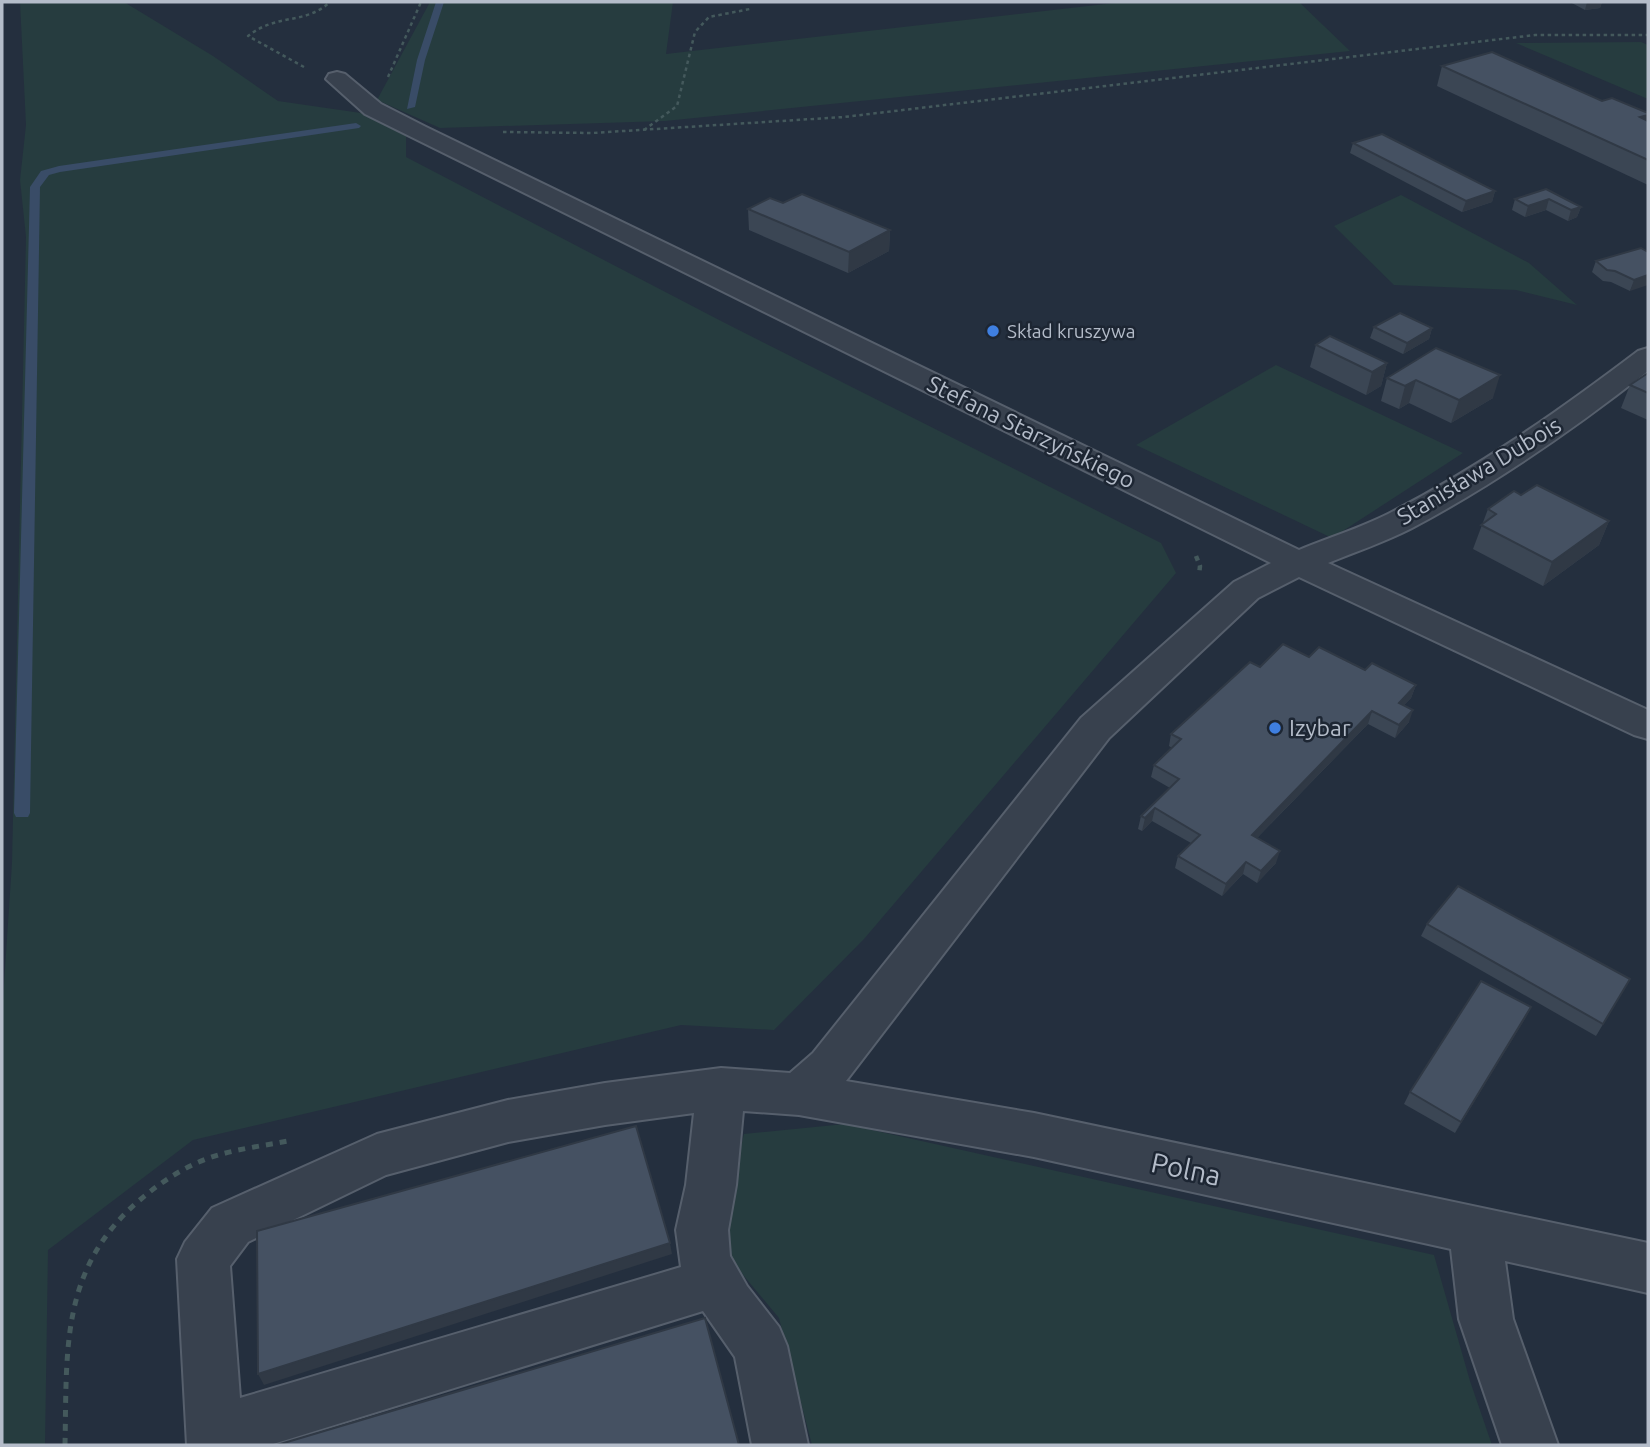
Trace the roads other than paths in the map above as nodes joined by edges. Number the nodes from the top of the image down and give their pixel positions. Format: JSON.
{"nodes":[{"id":1,"x":337,"y":79,"type":"road end"},
{"id":2,"x":1648,"y":357,"type":"edge"},
{"id":3,"x":1298,"y":563,"type":"junction"},
{"id":4,"x":1648,"y":726,"type":"edge"},
{"id":5,"x":721,"y":1089,"type":"junction"},
{"id":6,"x":799,"y":1094,"type":"junction"},
{"id":7,"x":1475,"y":1231,"type":"junction"},
{"id":8,"x":1648,"y":1268,"type":"edge"},
{"id":9,"x":716,"y":1282,"type":"junction"},
{"id":10,"x":215,"y":1440,"type":"edge"},
{"id":11,"x":780,"y":1445,"type":"edge"},
{"id":12,"x":1530,"y":1445,"type":"edge"}],
"edges":[{"from":1,"to":3,"type":"street","name":"Stefana Starzyńskiego"},
{"from":2,"to":3,"type":"street","name":"Stanisława Dubois"},
{"from":3,"to":4,"type":"street","name":"Stefana Starzyńskiego"},
{"from":3,"to":6,"type":"street","name":"Stanisława Dubois"},
{"from":5,"to":6,"type":"street","name":"Polna"},
{"from":5,"to":9,"type":"street"},
{"from":5,"to":10,"type":"street","name":"Polna"},
{"from":6,"to":7,"type":"street","name":"Polna"},
{"from":7,"to":8,"type":"street","name":"Polna"},
{"from":7,"to":12,"type":"street"},
{"from":9,"to":10,"type":"street"},
{"from":9,"to":11,"type":"street"}]}
